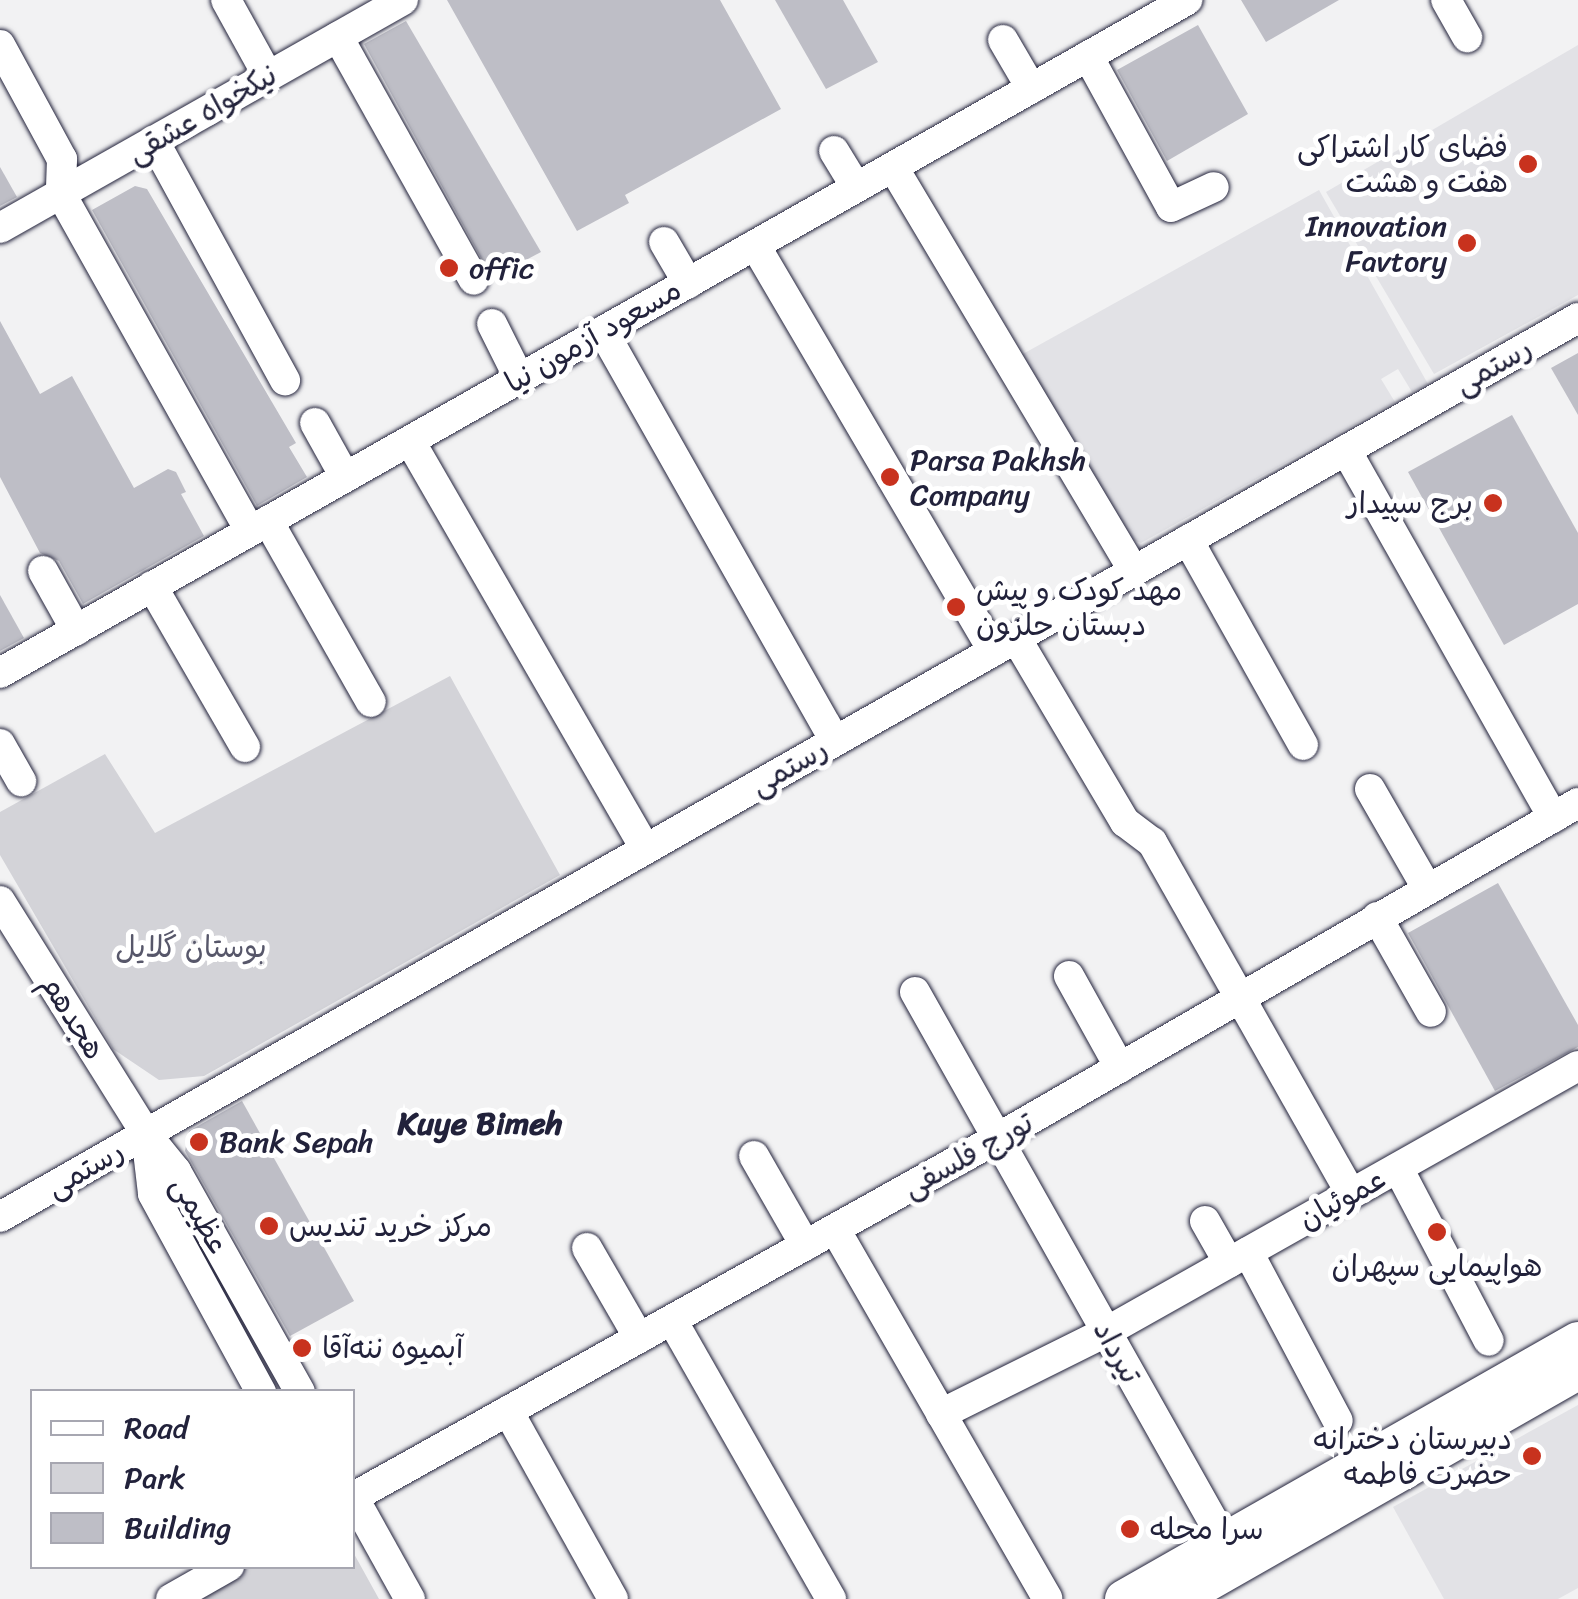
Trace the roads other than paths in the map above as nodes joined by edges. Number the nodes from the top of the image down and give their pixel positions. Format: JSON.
{"nodes":[{"id":1,"x":226,"y":0,"type":"edge"},
{"id":2,"x":403,"y":0,"type":"edge"},
{"id":3,"x":1186,"y":0,"type":"edge"},
{"id":4,"x":1446,"y":0,"type":"edge"},
{"id":5,"x":338,"y":37,"type":"junction"},
{"id":6,"x":1467,"y":38,"type":"dead end"},
{"id":7,"x":1003,"y":40,"type":"dead end"},
{"id":8,"x":0,"y":45,"type":"edge"},
{"id":9,"x":1088,"y":56,"type":"junction"},
{"id":10,"x":268,"y":76,"type":"junction"},
{"id":11,"x":1032,"y":88,"type":"junction"},
{"id":12,"x":154,"y":141,"type":"junction"},
{"id":13,"x":834,"y":150,"type":"dead end"},
{"id":14,"x":893,"y":167,"type":"junction"},
{"id":15,"x":1214,"y":186,"type":"dead end"},
{"id":16,"x":856,"y":187,"type":"junction"},
{"id":17,"x":61,"y":194,"type":"junction"},
{"id":18,"x":0,"y":228,"type":"edge"},
{"id":19,"x":664,"y":242,"type":"dead end"},
{"id":20,"x":755,"y":245,"type":"junction"},
{"id":21,"x":474,"y":280,"type":"dead end"},
{"id":22,"x":688,"y":282,"type":"junction"},
{"id":23,"x":1578,"y":318,"type":"edge"},
{"id":24,"x":492,"y":324,"type":"dead end"},
{"id":25,"x":604,"y":331,"type":"junction"},
{"id":26,"x":519,"y":378,"type":"junction"},
{"id":27,"x":285,"y":380,"type":"dead end"},
{"id":28,"x":315,"y":423,"type":"dead end"},
{"id":29,"x":410,"y":440,"type":"junction"},
{"id":30,"x":1346,"y":450,"type":"junction"},
{"id":31,"x":345,"y":478,"type":"junction"},
{"id":32,"x":259,"y":526,"type":"junction"},
{"id":33,"x":1188,"y":540,"type":"junction"},
{"id":34,"x":1134,"y":571,"type":"junction"},
{"id":35,"x":43,"y":572,"type":"dead end"},
{"id":36,"x":152,"y":586,"type":"junction"},
{"id":37,"x":76,"y":630,"type":"junction"},
{"id":38,"x":1005,"y":644,"type":"junction"},
{"id":39,"x":0,"y":673,"type":"edge"},
{"id":40,"x":371,"y":702,"type":"dead end"},
{"id":41,"x":835,"y":741,"type":"junction"},
{"id":42,"x":0,"y":744,"type":"edge"},
{"id":43,"x":1303,"y":745,"type":"dead end"},
{"id":44,"x":246,"y":747,"type":"dead end"},
{"id":45,"x":21,"y":781,"type":"dead end"},
{"id":46,"x":1370,"y":789,"type":"dead end"},
{"id":47,"x":1565,"y":810,"type":"edge"},
{"id":48,"x":646,"y":849,"type":"junction"},
{"id":49,"x":1427,"y":888,"type":"junction"},
{"id":50,"x":1377,"y":917,"type":"junction"},
{"id":51,"x":5,"y":919,"type":"edge"},
{"id":52,"x":1069,"y":976,"type":"dead end"},
{"id":53,"x":915,"y":992,"type":"dead end"},
{"id":54,"x":1239,"y":999,"type":"junction"},
{"id":55,"x":1431,"y":1012,"type":"dead end"},
{"id":56,"x":1578,"y":1066,"type":"edge"},
{"id":57,"x":1120,"y":1068,"type":"junction"},
{"id":58,"x":146,"y":1134,"type":"junction"},
{"id":59,"x":996,"y":1139,"type":"junction"},
{"id":60,"x":754,"y":1156,"type":"dead end"},
{"id":61,"x":1398,"y":1168,"type":"junction"},
{"id":62,"x":1351,"y":1194,"type":"junction"},
{"id":63,"x":2,"y":1212,"type":"edge"},
{"id":64,"x":1206,"y":1221,"type":"dead end"},
{"id":65,"x":835,"y":1229,"type":"junction"},
{"id":66,"x":805,"y":1246,"type":"junction"},
{"id":67,"x":587,"y":1248,"type":"dead end"},
{"id":68,"x":1238,"y":1257,"type":"junction"},
{"id":69,"x":672,"y":1320,"type":"junction"},
{"id":70,"x":1106,"y":1332,"type":"junction"},
{"id":71,"x":639,"y":1338,"type":"junction"},
{"id":72,"x":1489,"y":1341,"type":"dead end"},
{"id":73,"x":1578,"y":1341,"type":"edge"},
{"id":74,"x":1578,"y":1371,"type":"edge"},
{"id":75,"x":259,"y":1389,"type":"edge"},
{"id":76,"x":298,"y":1389,"type":"edge"},
{"id":77,"x":508,"y":1411,"type":"junction"},
{"id":78,"x":941,"y":1414,"type":"junction"},
{"id":79,"x":1338,"y":1421,"type":"dead end"},
{"id":80,"x":355,"y":1496,"type":"edge"},
{"id":81,"x":355,"y":1501,"type":"edge"},
{"id":82,"x":1231,"y":1554,"type":"junction"},
{"id":83,"x":224,"y":1569,"type":"edge"},
{"id":84,"x":1047,"y":1598,"type":"edge"},
{"id":85,"x":171,"y":1599,"type":"edge"},
{"id":86,"x":410,"y":1599,"type":"edge"},
{"id":87,"x":613,"y":1599,"type":"edge"},
{"id":88,"x":830,"y":1599,"type":"edge"},
{"id":89,"x":1124,"y":1599,"type":"edge"},
{"id":90,"x":1178,"y":1599,"type":"edge"}],
"edges":[{"from":1,"to":10,"type":"street"},
{"from":2,"to":5,"type":"street","name":"نیکخواه عشقی"},
{"from":3,"to":9,"type":"street","name":"مسعود آزمون نیا"},
{"from":4,"to":6,"type":"street"},
{"from":5,"to":10,"type":"street","name":"نیکخواه عشقی"},
{"from":5,"to":21,"type":"street"},
{"from":7,"to":11,"type":"street"},
{"from":8,"to":17,"type":"street"},
{"from":9,"to":11,"type":"street","name":"مسعود آزمون نیا"},
{"from":9,"to":15,"type":"street"},
{"from":10,"to":12,"type":"street","name":"نیکخواه عشقی"},
{"from":11,"to":14,"type":"street","name":"مسعود آزمون نیا"},
{"from":12,"to":17,"type":"street","name":"نیکخواه عشقی"},
{"from":12,"to":27,"type":"street"},
{"from":13,"to":16,"type":"street"},
{"from":14,"to":16,"type":"street","name":"مسعود آزمون نیا"},
{"from":14,"to":34,"type":"street"},
{"from":16,"to":20,"type":"street","name":"مسعود آزمون نیا"},
{"from":17,"to":18,"type":"street","name":"نیکخواه عشقی"},
{"from":17,"to":32,"type":"street"},
{"from":19,"to":22,"type":"street"},
{"from":20,"to":22,"type":"street","name":"مسعود آزمون نیا"},
{"from":20,"to":38,"type":"street"},
{"from":22,"to":25,"type":"street","name":"مسعود آزمون نیا"},
{"from":23,"to":30,"type":"street","name":"رستمی"},
{"from":24,"to":26,"type":"street"},
{"from":25,"to":26,"type":"street","name":"مسعود آزمون نیا"},
{"from":25,"to":41,"type":"street"},
{"from":26,"to":29,"type":"street","name":"مسعود آزمون نیا"},
{"from":28,"to":31,"type":"street"},
{"from":29,"to":31,"type":"street","name":"مسعود آزمون نیا"},
{"from":29,"to":48,"type":"street"},
{"from":30,"to":33,"type":"street","name":"رستمی"},
{"from":30,"to":47,"type":"street"},
{"from":31,"to":32,"type":"street","name":"مسعود آزمون نیا"},
{"from":32,"to":36,"type":"street","name":"مسعود آزمون نیا"},
{"from":32,"to":40,"type":"street"},
{"from":33,"to":34,"type":"street","name":"رستمی"},
{"from":33,"to":43,"type":"street"},
{"from":34,"to":38,"type":"street","name":"رستمی"},
{"from":35,"to":37,"type":"street"},
{"from":36,"to":37,"type":"street","name":"مسعود آزمون نیا"},
{"from":36,"to":44,"type":"street"},
{"from":37,"to":39,"type":"street","name":"مسعود آزمون نیا"},
{"from":38,"to":41,"type":"street","name":"رستمی"},
{"from":38,"to":54,"type":"street"},
{"from":41,"to":48,"type":"street","name":"رستمی"},
{"from":42,"to":45,"type":"street"},
{"from":46,"to":49,"type":"street"},
{"from":47,"to":49,"type":"street","name":"تورج فلسفی"},
{"from":48,"to":58,"type":"street","name":"رستمی"},
{"from":49,"to":50,"type":"street","name":"تورج فلسفی"},
{"from":50,"to":54,"type":"street","name":"تورج فلسفی"},
{"from":50,"to":55,"type":"street"},
{"from":51,"to":58,"type":"street","name":"هجدهم"},
{"from":52,"to":57,"type":"street"},
{"from":53,"to":59,"type":"street","name":"تیرداد"},
{"from":54,"to":57,"type":"street","name":"تورج فلسفی"},
{"from":54,"to":62,"type":"street"},
{"from":56,"to":61,"type":"street","name":"عموئیان"},
{"from":57,"to":59,"type":"street","name":"تورج فلسفی"},
{"from":58,"to":63,"type":"street","name":"رستمی"},
{"from":58,"to":75,"type":"street","name":"عظیمی"},
{"from":58,"to":76,"type":"street","name":"عظیمی"},
{"from":59,"to":65,"type":"street","name":"تورج فلسفی"},
{"from":59,"to":70,"type":"street","name":"تیرداد"},
{"from":60,"to":66,"type":"street"},
{"from":61,"to":62,"type":"street","name":"عموئیان"},
{"from":61,"to":72,"type":"street"},
{"from":62,"to":68,"type":"street","name":"عموئیان"},
{"from":64,"to":68,"type":"street"},
{"from":65,"to":66,"type":"street","name":"تورج فلسفی"},
{"from":65,"to":78,"type":"street"},
{"from":66,"to":69,"type":"street","name":"تورج فلسفی"},
{"from":67,"to":71,"type":"street"},
{"from":68,"to":70,"type":"street","name":"عموئیان"},
{"from":68,"to":79,"type":"street"},
{"from":69,"to":71,"type":"street","name":"تورج فلسفی"},
{"from":69,"to":88,"type":"street"},
{"from":70,"to":78,"type":"street","name":"عموئیان"},
{"from":70,"to":82,"type":"street","name":"تیرداد"},
{"from":71,"to":77,"type":"street","name":"تورج فلسفی"},
{"from":73,"to":82,"type":"main road"},
{"from":74,"to":82,"type":"main road"},
{"from":77,"to":80,"type":"street","name":"تورج فلسفی"},
{"from":77,"to":87,"type":"street"},
{"from":78,"to":84,"type":"street"},
{"from":81,"to":86,"type":"street"},
{"from":82,"to":89,"type":"main road"},
{"from":82,"to":90,"type":"main road"},
{"from":83,"to":85,"type":"street"}]}
